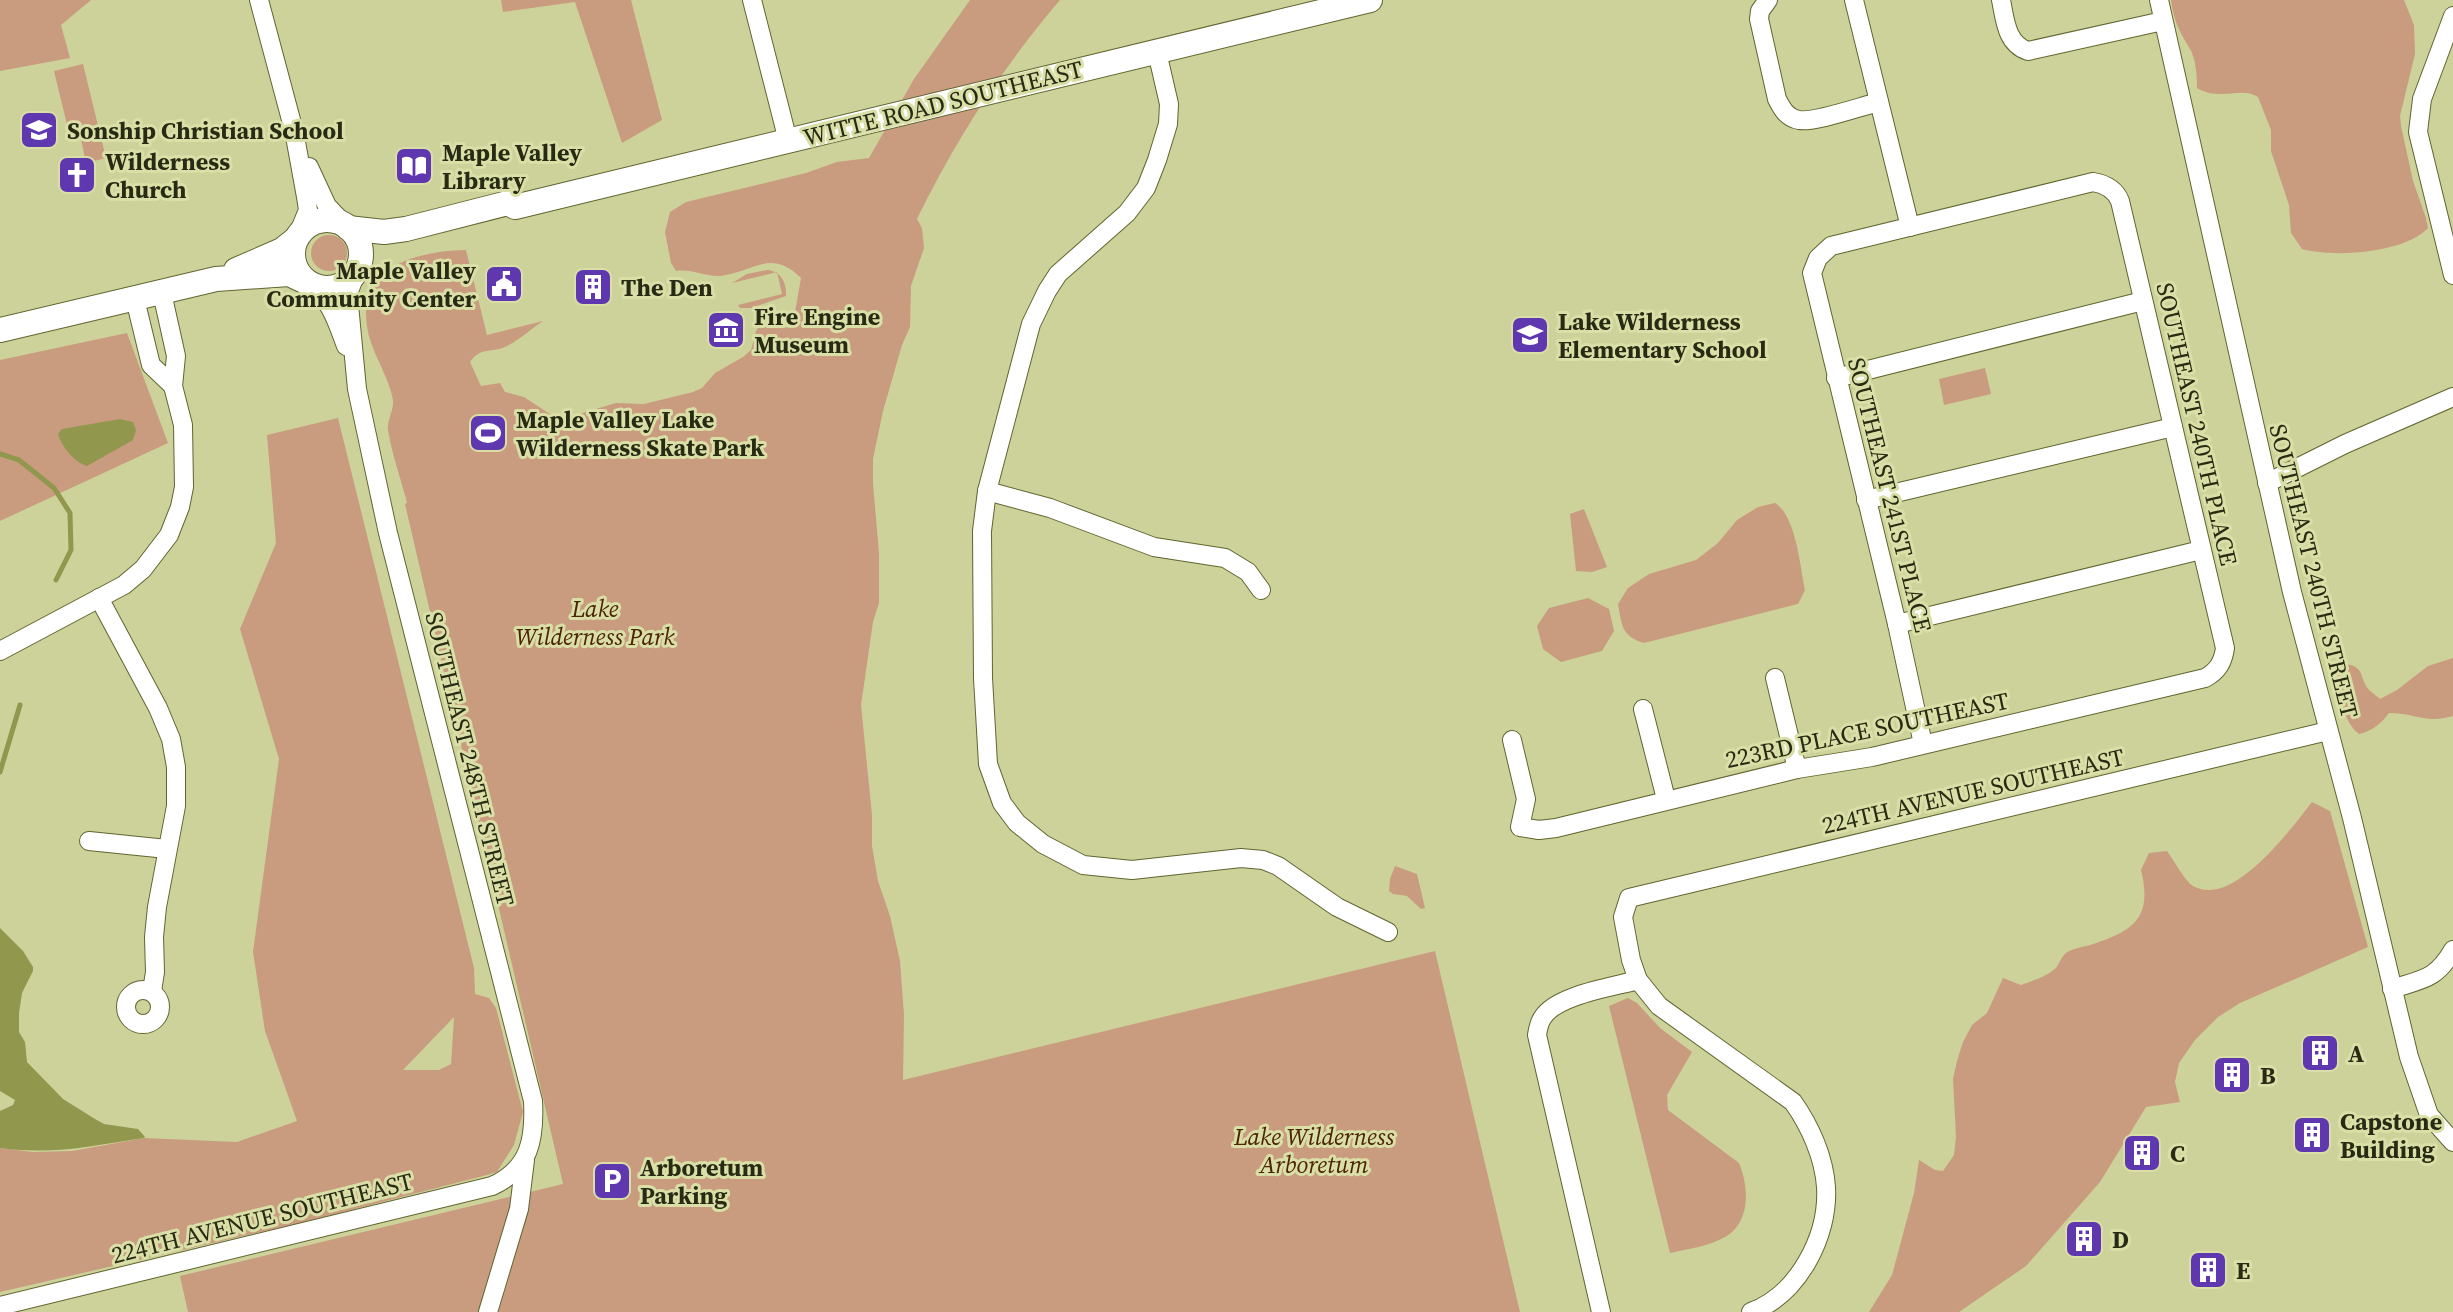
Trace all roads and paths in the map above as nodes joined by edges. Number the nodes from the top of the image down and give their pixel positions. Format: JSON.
{"nodes":[{"id":1,"x":259,"y":0,"type":"edge"},
{"id":2,"x":752,"y":0,"type":"edge"},
{"id":3,"x":1370,"y":0,"type":"edge"},
{"id":4,"x":1854,"y":0,"type":"edge"},
{"id":5,"x":2001,"y":0,"type":"edge"},
{"id":6,"x":2159,"y":0,"type":"edge"},
{"id":7,"x":1765,"y":2,"type":"edge"},
{"id":8,"x":2453,"y":16,"type":"edge"},
{"id":9,"x":2163,"y":21,"type":"junction"},
{"id":10,"x":1157,"y":52,"type":"junction"},
{"id":11,"x":1879,"y":102,"type":"junction"},
{"id":12,"x":294,"y":131,"type":"junction"},
{"id":13,"x":788,"y":141,"type":"junction"},
{"id":14,"x":515,"y":207,"type":"junction"},
{"id":15,"x":347,"y":227,"type":"junction"},
{"id":16,"x":1910,"y":227,"type":"junction"},
{"id":17,"x":297,"y":238,"type":"junction"},
{"id":18,"x":358,"y":269,"type":"junction"},
{"id":19,"x":2453,"y":275,"type":"edge"},
{"id":20,"x":216,"y":279,"type":"junction"},
{"id":21,"x":308,"y":283,"type":"junction"},
{"id":22,"x":162,"y":293,"type":"junction"},
{"id":23,"x":135,"y":299,"type":"junction"},
{"id":24,"x":2143,"y":301,"type":"junction"},
{"id":25,"x":0,"y":330,"type":"edge"},
{"id":26,"x":355,"y":371,"type":"junction"},
{"id":27,"x":1836,"y":378,"type":"junction"},
{"id":28,"x":173,"y":386,"type":"junction"},
{"id":29,"x":2453,"y":397,"type":"edge"},
{"id":30,"x":2173,"y":427,"type":"junction"},
{"id":31,"x":2267,"y":483,"type":"junction"},
{"id":32,"x":987,"y":491,"type":"junction"},
{"id":33,"x":1866,"y":500,"type":"junction"},
{"id":34,"x":2201,"y":550,"type":"junction"},
{"id":35,"x":1261,"y":590,"type":"dead end"},
{"id":36,"x":99,"y":598,"type":"junction"},
{"id":37,"x":1897,"y":624,"type":"junction"},
{"id":38,"x":0,"y":651,"type":"edge"},
{"id":39,"x":2220,"y":666,"type":"joint"},
{"id":40,"x":1775,"y":678,"type":"dead end"},
{"id":41,"x":1643,"y":709,"type":"dead end"},
{"id":42,"x":2328,"y":731,"type":"junction"},
{"id":43,"x":1512,"y":740,"type":"dead end"},
{"id":44,"x":1923,"y":744,"type":"junction"},
{"id":45,"x":1797,"y":769,"type":"junction"},
{"id":46,"x":1666,"y":799,"type":"junction"},
{"id":47,"x":89,"y":841,"type":"dead end"},
{"id":48,"x":167,"y":849,"type":"junction"},
{"id":49,"x":1388,"y":932,"type":"dead end"},
{"id":50,"x":2453,"y":950,"type":"edge"},
{"id":51,"x":1638,"y":980,"type":"junction"},
{"id":52,"x":2392,"y":989,"type":"junction"},
{"id":53,"x":152,"y":991,"type":"dead end"},
{"id":54,"x":2453,"y":1142,"type":"edge"},
{"id":55,"x":525,"y":1157,"type":"junction"},
{"id":56,"x":49,"y":1303,"type":"edge"},
{"id":57,"x":0,"y":1306,"type":"edge"},
{"id":58,"x":488,"y":1312,"type":"edge"},
{"id":59,"x":1601,"y":1312,"type":"edge"},
{"id":60,"x":1751,"y":1312,"type":"edge"}],
"edges":[{"from":1,"to":12,"type":"street"},
{"from":2,"to":13,"type":"street"},
{"from":3,"to":10,"type":"street","name":"WITTE ROAD SOUTHEAST"},
{"from":4,"to":11,"type":"street"},
{"from":5,"to":9,"type":"street"},
{"from":6,"to":9,"type":"street","name":"SOUTHEAST 240TH STREET"},
{"from":7,"to":11,"type":"street"},
{"from":8,"to":19,"type":"street"},
{"from":9,"to":31,"type":"street","name":"SOUTHEAST 240TH STREET"},
{"from":10,"to":13,"type":"street","name":"WITTE ROAD SOUTHEAST"},
{"from":10,"to":32,"type":"street"},
{"from":11,"to":16,"type":"street"},
{"from":12,"to":15,"type":"street"},
{"from":12,"to":17,"type":"street"},
{"from":13,"to":14,"type":"street","name":"WITTE ROAD SOUTHEAST"},
{"from":14,"to":15,"type":"street","name":"WITTE ROAD SOUTHEAST"},
{"from":14,"to":18,"type":"street","name":"WITTE ROAD SOUTHEAST"},
{"from":15,"to":17,"type":"street"},
{"from":15,"to":18,"type":"street"},
{"from":16,"to":24,"type":"street","name":"SOUTHEAST 240TH PLACE"},
{"from":16,"to":27,"type":"street","name":"SOUTHEAST 241ST PLACE"},
{"from":17,"to":20,"type":"street"},
{"from":17,"to":21,"type":"street"},
{"from":18,"to":21,"type":"street"},
{"from":18,"to":26,"type":"street","name":"SOUTHEAST 248TH STREET"},
{"from":20,"to":21,"type":"street"},
{"from":20,"to":22,"type":"street"},
{"from":21,"to":26,"type":"street","name":"SOUTHEAST 248TH STREET"},
{"from":22,"to":23,"type":"street"},
{"from":22,"to":28,"type":"street"},
{"from":23,"to":25,"type":"street"},
{"from":23,"to":28,"type":"street"},
{"from":24,"to":27,"type":"street"},
{"from":24,"to":30,"type":"street","name":"SOUTHEAST 240TH PLACE"},
{"from":26,"to":55,"type":"street","name":"SOUTHEAST 248TH STREET"},
{"from":27,"to":33,"type":"street","name":"SOUTHEAST 241ST PLACE"},
{"from":28,"to":36,"type":"street"},
{"from":29,"to":31,"type":"street"},
{"from":30,"to":33,"type":"street"},
{"from":30,"to":34,"type":"street","name":"SOUTHEAST 240TH PLACE"},
{"from":31,"to":42,"type":"street","name":"SOUTHEAST 240TH STREET"},
{"from":32,"to":35,"type":"street"},
{"from":32,"to":49,"type":"street"},
{"from":33,"to":37,"type":"street","name":"SOUTHEAST 241ST PLACE"},
{"from":34,"to":37,"type":"street"},
{"from":34,"to":39,"type":"street","name":"SOUTHEAST 240TH PLACE"},
{"from":36,"to":38,"type":"street"},
{"from":36,"to":48,"type":"street"},
{"from":37,"to":44,"type":"street","name":"SOUTHEAST 241ST PLACE"},
{"from":39,"to":44,"type":"street","name":"223RD PLACE SOUTHEAST"},
{"from":40,"to":45,"type":"street"},
{"from":41,"to":46,"type":"street"},
{"from":42,"to":51,"type":"street","name":"224TH AVENUE SOUTHEAST"},
{"from":42,"to":52,"type":"street","name":"SOUTHEAST 240TH STREET"},
{"from":43,"to":46,"type":"street","name":"223RD PLACE SOUTHEAST"},
{"from":44,"to":45,"type":"street","name":"223RD PLACE SOUTHEAST"},
{"from":45,"to":46,"type":"street","name":"223RD PLACE SOUTHEAST"},
{"from":47,"to":48,"type":"street"},
{"from":48,"to":53,"type":"street"},
{"from":50,"to":52,"type":"street"},
{"from":51,"to":59,"type":"street"},
{"from":51,"to":60,"type":"street"},
{"from":52,"to":54,"type":"street","name":"SOUTHEAST 240TH STREET"},
{"from":55,"to":56,"type":"street","name":"224TH AVENUE SOUTHEAST"},
{"from":55,"to":58,"type":"street","name":"SOUTHEAST 248TH STREET"},
{"from":56,"to":57,"type":"street","name":"224TH AVENUE SOUTHEAST"}]}
